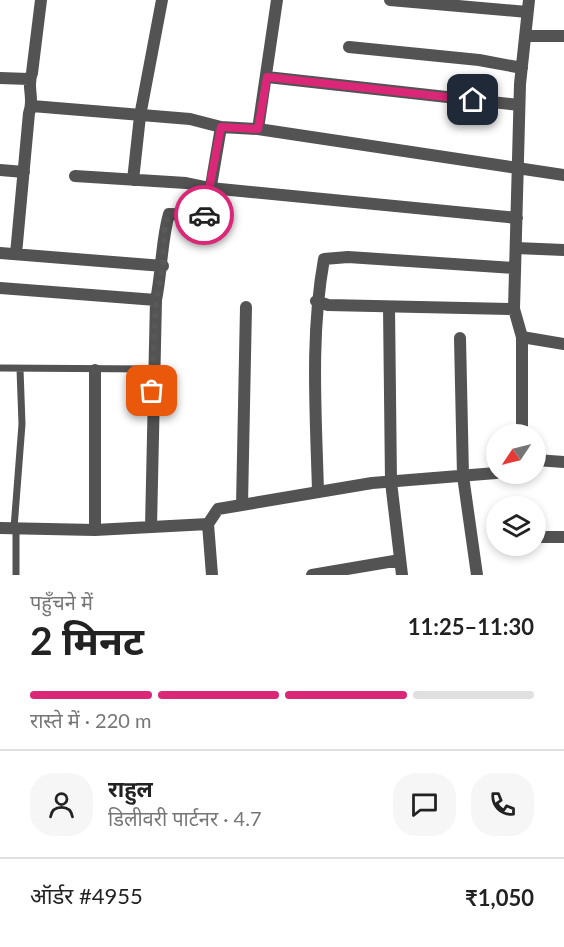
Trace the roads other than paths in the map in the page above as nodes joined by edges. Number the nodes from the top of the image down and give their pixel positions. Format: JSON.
{"nodes":[{"id":1,"x":41,"y":0,"type":"edge"},
{"id":2,"x":162,"y":0,"type":"edge"},
{"id":3,"x":277,"y":0,"type":"edge"},
{"id":4,"x":390,"y":0,"type":"edge"},
{"id":5,"x":528,"y":6,"type":"edge"},
{"id":6,"x":525,"y":36,"type":"junction"},
{"id":7,"x":564,"y":36,"type":"edge"},
{"id":8,"x":349,"y":47,"type":"dead end"},
{"id":9,"x":522,"y":68,"type":"junction"},
{"id":10,"x":267,"y":77,"type":"junction"},
{"id":11,"x":0,"y":78,"type":"edge"},
{"id":12,"x":29,"y":79,"type":"junction"},
{"id":13,"x":519,"y":105,"type":"junction"},
{"id":14,"x":32,"y":106,"type":"junction"},
{"id":15,"x":140,"y":116,"type":"junction"},
{"id":16,"x":221,"y":127,"type":"junction"},
{"id":17,"x":258,"y":129,"type":"junction"},
{"id":18,"x":518,"y":168,"type":"junction"},
{"id":19,"x":0,"y":170,"type":"edge"},
{"id":20,"x":24,"y":172,"type":"junction"},
{"id":21,"x":564,"y":175,"type":"edge"},
{"id":22,"x":75,"y":176,"type":"dead end"},
{"id":23,"x":133,"y":180,"type":"junction"},
{"id":24,"x":210,"y":188,"type":"junction"},
{"id":25,"x":517,"y":218,"type":"junction"},
{"id":26,"x":516,"y":248,"type":"junction"},
{"id":27,"x":564,"y":250,"type":"edge"},
{"id":28,"x":0,"y":253,"type":"edge"},
{"id":29,"x":16,"y":254,"type":"junction"},
{"id":30,"x":163,"y":266,"type":"junction"},
{"id":31,"x":515,"y":268,"type":"junction"},
{"id":32,"x":0,"y":288,"type":"edge"},
{"id":33,"x":156,"y":300,"type":"junction"},
{"id":34,"x":316,"y":301,"type":"junction"},
{"id":35,"x":246,"y":307,"type":"dead end"},
{"id":36,"x":389,"y":307,"type":"junction"},
{"id":37,"x":514,"y":309,"type":"junction"},
{"id":38,"x":460,"y":338,"type":"dead end"},
{"id":39,"x":522,"y":338,"type":"junction"},
{"id":40,"x":564,"y":344,"type":"edge"},
{"id":41,"x":0,"y":368,"type":"edge"},
{"id":42,"x":20,"y":369,"type":"junction"},
{"id":43,"x":152,"y":369,"type":"junction"},
{"id":44,"x":95,"y":370,"type":"junction"},
{"id":45,"x":522,"y":424,"type":"edge"},
{"id":46,"x":546,"y":461,"type":"edge"},
{"id":47,"x":564,"y":462,"type":"edge"},
{"id":48,"x":486,"y":474,"type":"edge"},
{"id":49,"x":463,"y":476,"type":"junction"},
{"id":50,"x":391,"y":482,"type":"junction"},
{"id":51,"x":318,"y":492,"type":"junction"},
{"id":52,"x":242,"y":505,"type":"junction"},
{"id":53,"x":208,"y":524,"type":"junction"},
{"id":54,"x":151,"y":527,"type":"junction"},
{"id":55,"x":0,"y":528,"type":"edge"},
{"id":56,"x":14,"y":528,"type":"junction"},
{"id":57,"x":95,"y":530,"type":"junction"},
{"id":58,"x":546,"y":537,"type":"edge"},
{"id":59,"x":564,"y":537,"type":"edge"},
{"id":60,"x":400,"y":560,"type":"junction"},
{"id":61,"x":327,"y":574,"type":"edge"},
{"id":62,"x":16,"y":575,"type":"edge"},
{"id":63,"x":212,"y":575,"type":"edge"},
{"id":64,"x":312,"y":575,"type":"edge"},
{"id":65,"x":402,"y":575,"type":"edge"},
{"id":66,"x":477,"y":575,"type":"edge"}],
"edges":[{"from":1,"to":12,"type":"street"},
{"from":2,"to":15,"type":"street"},
{"from":3,"to":10,"type":"street"},
{"from":4,"to":5,"type":"street"},
{"from":5,"to":6,"type":"street"},
{"from":6,"to":7,"type":"street"},
{"from":6,"to":9,"type":"street"},
{"from":8,"to":9,"type":"street"},
{"from":9,"to":13,"type":"street"},
{"from":10,"to":13,"type":"street"},
{"from":10,"to":17,"type":"street"},
{"from":11,"to":12,"type":"street"},
{"from":12,"to":14,"type":"street"},
{"from":13,"to":18,"type":"street"},
{"from":14,"to":15,"type":"street"},
{"from":14,"to":20,"type":"street"},
{"from":15,"to":16,"type":"street"},
{"from":15,"to":23,"type":"street"},
{"from":16,"to":17,"type":"street"},
{"from":16,"to":24,"type":"street"},
{"from":17,"to":18,"type":"street"},
{"from":18,"to":21,"type":"street"},
{"from":18,"to":25,"type":"street"},
{"from":19,"to":20,"type":"street"},
{"from":20,"to":29,"type":"street"},
{"from":22,"to":23,"type":"street"},
{"from":23,"to":24,"type":"street"},
{"from":24,"to":25,"type":"street"},
{"from":24,"to":30,"type":"street"},
{"from":25,"to":26,"type":"street"},
{"from":26,"to":27,"type":"street"},
{"from":26,"to":31,"type":"street"},
{"from":28,"to":29,"type":"street"},
{"from":29,"to":30,"type":"street"},
{"from":30,"to":33,"type":"street"},
{"from":31,"to":34,"type":"street"},
{"from":31,"to":37,"type":"street"},
{"from":32,"to":33,"type":"street"},
{"from":33,"to":43,"type":"street"},
{"from":34,"to":36,"type":"street"},
{"from":34,"to":51,"type":"street"},
{"from":35,"to":52,"type":"street"},
{"from":36,"to":37,"type":"street"},
{"from":36,"to":50,"type":"street"},
{"from":37,"to":39,"type":"street"},
{"from":38,"to":49,"type":"street"},
{"from":39,"to":40,"type":"street"},
{"from":39,"to":45,"type":"street"},
{"from":41,"to":42,"type":"lane"},
{"from":42,"to":44,"type":"lane"},
{"from":42,"to":56,"type":"lane"},
{"from":43,"to":44,"type":"lane"},
{"from":43,"to":54,"type":"street"},
{"from":44,"to":57,"type":"street"},
{"from":46,"to":47,"type":"street"},
{"from":48,"to":49,"type":"street"},
{"from":49,"to":50,"type":"street"},
{"from":49,"to":66,"type":"street"},
{"from":50,"to":51,"type":"street"},
{"from":50,"to":60,"type":"street"},
{"from":51,"to":52,"type":"street"},
{"from":52,"to":53,"type":"street"},
{"from":53,"to":54,"type":"street"},
{"from":53,"to":63,"type":"street"},
{"from":54,"to":57,"type":"street"},
{"from":55,"to":56,"type":"street"},
{"from":56,"to":57,"type":"street"},
{"from":56,"to":62,"type":"lane"},
{"from":58,"to":59,"type":"street"},
{"from":60,"to":61,"type":"street"},
{"from":60,"to":65,"type":"street"},
{"from":61,"to":64,"type":"street"}]}
